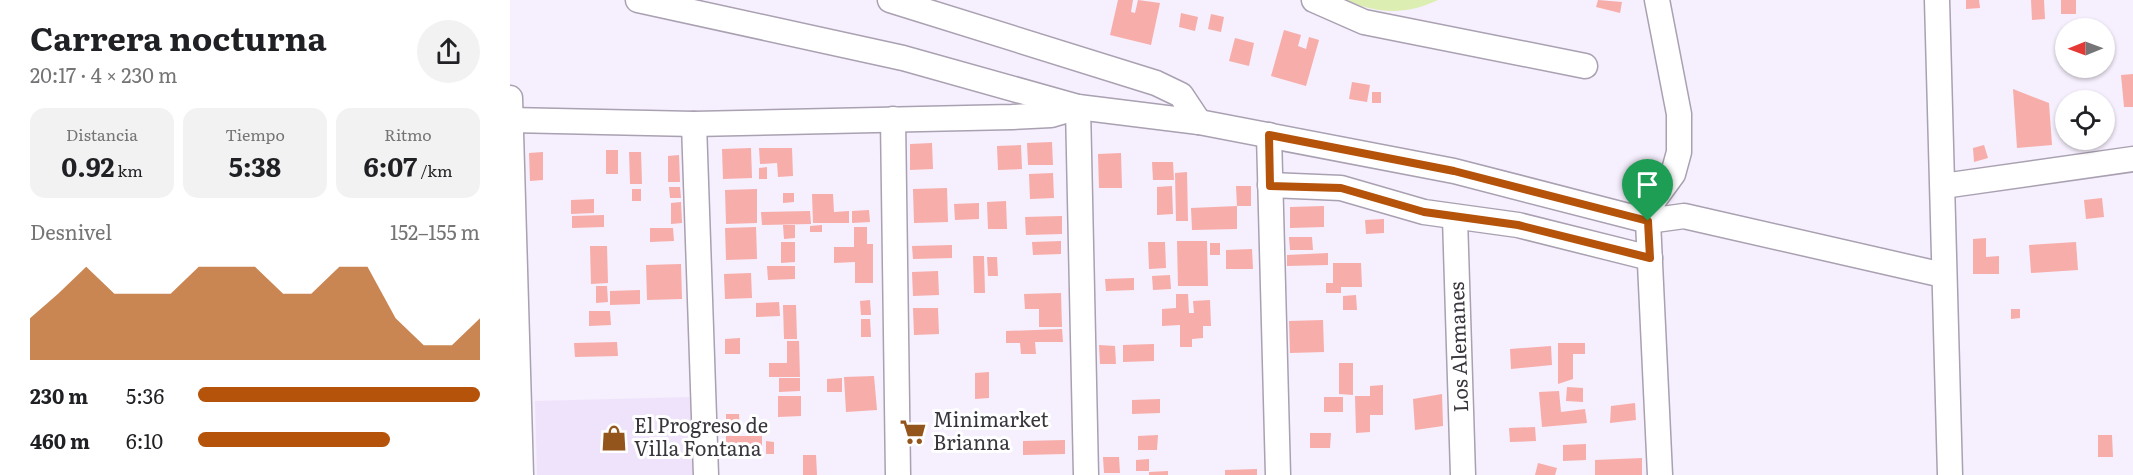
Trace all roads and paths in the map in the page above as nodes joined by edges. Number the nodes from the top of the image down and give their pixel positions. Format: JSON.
{"nodes":[{"id":1,"x":638,"y":0,"type":"edge"},
{"id":2,"x":890,"y":0,"type":"edge"},
{"id":3,"x":1314,"y":0,"type":"edge"},
{"id":4,"x":1658,"y":0,"type":"edge"},
{"id":5,"x":1937,"y":0,"type":"edge"},
{"id":6,"x":1585,"y":66,"type":"dead end"},
{"id":7,"x":510,"y":98,"type":"edge"},
{"id":8,"x":1078,"y":107,"type":"junction"},
{"id":9,"x":893,"y":119,"type":"junction"},
{"id":10,"x":510,"y":120,"type":"edge"},
{"id":11,"x":1199,"y":122,"type":"junction"},
{"id":12,"x":694,"y":124,"type":"junction"},
{"id":13,"x":1269,"y":135,"type":"junction"},
{"id":14,"x":2133,"y":159,"type":"edge"},
{"id":15,"x":1270,"y":186,"type":"junction"},
{"id":16,"x":1943,"y":186,"type":"junction"},
{"id":17,"x":1455,"y":218,"type":"junction"},
{"id":18,"x":1648,"y":221,"type":"junction"},
{"id":19,"x":1650,"y":258,"type":"junction"},
{"id":20,"x":1943,"y":275,"type":"junction"},
{"id":21,"x":521,"y":475,"type":"edge"},
{"id":22,"x":706,"y":475,"type":"edge"},
{"id":23,"x":898,"y":475,"type":"edge"},
{"id":24,"x":1086,"y":475,"type":"edge"},
{"id":25,"x":1278,"y":475,"type":"edge"},
{"id":26,"x":1463,"y":475,"type":"edge"},
{"id":27,"x":1660,"y":475,"type":"edge"},
{"id":28,"x":1950,"y":475,"type":"edge"}],
"edges":[{"from":1,"to":8,"type":"street"},
{"from":2,"to":11,"type":"street"},
{"from":3,"to":6,"type":"street"},
{"from":4,"to":18,"type":"street"},
{"from":5,"to":16,"type":"street"},
{"from":7,"to":10,"type":"street"},
{"from":8,"to":9,"type":"street"},
{"from":8,"to":11,"type":"street"},
{"from":8,"to":24,"type":"street"},
{"from":9,"to":12,"type":"street"},
{"from":9,"to":23,"type":"street"},
{"from":10,"to":12,"type":"street"},
{"from":10,"to":21,"type":"street"},
{"from":11,"to":13,"type":"street"},
{"from":12,"to":22,"type":"street"},
{"from":13,"to":15,"type":"street"},
{"from":13,"to":18,"type":"street"},
{"from":14,"to":16,"type":"street"},
{"from":15,"to":17,"type":"street"},
{"from":15,"to":25,"type":"street"},
{"from":16,"to":20,"type":"street"},
{"from":17,"to":19,"type":"street"},
{"from":17,"to":26,"type":"street","name":"Los Alemanes"},
{"from":18,"to":19,"type":"street"},
{"from":18,"to":20,"type":"street"},
{"from":19,"to":27,"type":"street"},
{"from":20,"to":28,"type":"street"}]}
